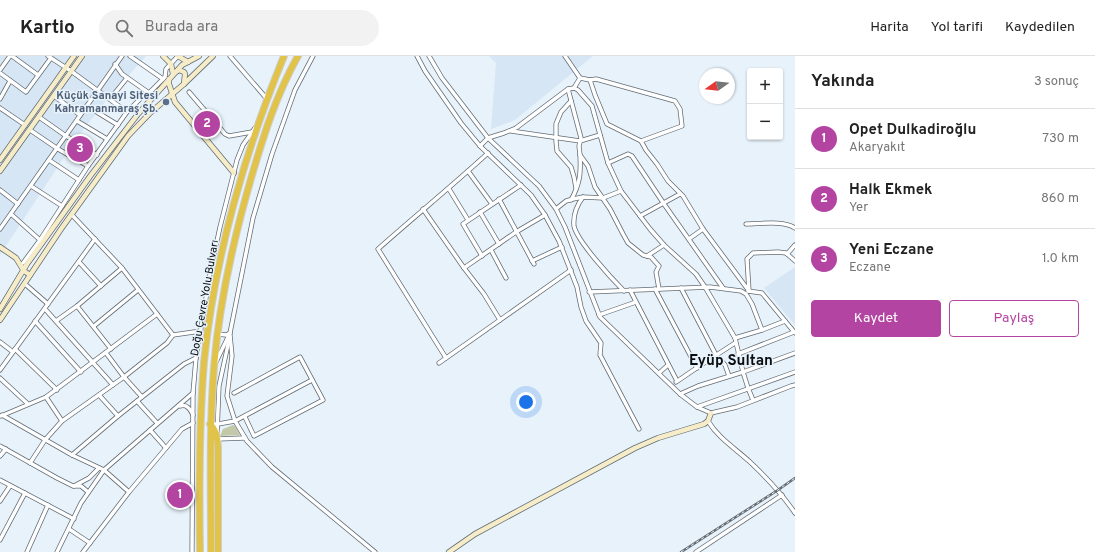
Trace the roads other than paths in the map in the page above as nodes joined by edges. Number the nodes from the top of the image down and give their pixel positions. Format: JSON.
{"nodes":[{"id":1,"x":11,"y":56,"type":"edge"},
{"id":2,"x":74,"y":56,"type":"edge"},
{"id":3,"x":82,"y":56,"type":"edge"},
{"id":4,"x":122,"y":56,"type":"edge"},
{"id":5,"x":130,"y":56,"type":"edge"},
{"id":6,"x":163,"y":56,"type":"edge"},
{"id":7,"x":178,"y":56,"type":"edge"},
{"id":8,"x":199,"y":56,"type":"edge"},
{"id":9,"x":213,"y":56,"type":"edge"},
{"id":10,"x":230,"y":56,"type":"edge"},
{"id":11,"x":284,"y":56,"type":"edge"},
{"id":12,"x":298,"y":56,"type":"edge"},
{"id":13,"x":313,"y":56,"type":"edge"},
{"id":14,"x":417,"y":56,"type":"edge"},
{"id":15,"x":429,"y":56,"type":"edge"},
{"id":16,"x":565,"y":56,"type":"edge"},
{"id":17,"x":49,"y":57,"type":"edge"},
{"id":18,"x":188,"y":62,"type":"junction"},
{"id":19,"x":115,"y":64,"type":"junction"},
{"id":20,"x":171,"y":64,"type":"junction"},
{"id":21,"x":66,"y":67,"type":"junction"},
{"id":22,"x":0,"y":70,"type":"edge"},
{"id":23,"x":71,"y":71,"type":"junction"},
{"id":24,"x":0,"y":74,"type":"edge"},
{"id":25,"x":173,"y":74,"type":"junction"},
{"id":26,"x":38,"y":75,"type":"junction"},
{"id":27,"x":126,"y":78,"type":"junction"},
{"id":28,"x":580,"y":78,"type":"junction"},
{"id":29,"x":163,"y":79,"type":"junction"},
{"id":30,"x":169,"y":79,"type":"junction"},
{"id":31,"x":590,"y":80,"type":"junction"},
{"id":32,"x":10,"y":81,"type":"junction"},
{"id":33,"x":184,"y":84,"type":"junction"},
{"id":34,"x":574,"y":88,"type":"junction"},
{"id":35,"x":568,"y":89,"type":"junction"},
{"id":36,"x":98,"y":90,"type":"junction"},
{"id":37,"x":189,"y":92,"type":"dead end"},
{"id":38,"x":149,"y":93,"type":"junction"},
{"id":39,"x":172,"y":93,"type":"junction"},
{"id":40,"x":54,"y":96,"type":"junction"},
{"id":41,"x":0,"y":99,"type":"edge"},
{"id":42,"x":110,"y":99,"type":"junction"},
{"id":43,"x":267,"y":99,"type":"junction"},
{"id":44,"x":571,"y":101,"type":"junction"},
{"id":45,"x":86,"y":106,"type":"junction"},
{"id":46,"x":0,"y":108,"type":"edge"},
{"id":47,"x":128,"y":112,"type":"junction"},
{"id":48,"x":80,"y":115,"type":"junction"},
{"id":49,"x":39,"y":117,"type":"junction"},
{"id":50,"x":77,"y":121,"type":"junction"},
{"id":51,"x":258,"y":124,"type":"junction"},
{"id":52,"x":25,"y":125,"type":"junction"},
{"id":53,"x":118,"y":125,"type":"junction"},
{"id":54,"x":30,"y":130,"type":"junction"},
{"id":55,"x":509,"y":131,"type":"junction"},
{"id":56,"x":252,"y":132,"type":"junction"},
{"id":57,"x":600,"y":135,"type":"junction"},
{"id":58,"x":66,"y":136,"type":"junction"},
{"id":59,"x":556,"y":137,"type":"junction"},
{"id":60,"x":488,"y":138,"type":"junction"},
{"id":61,"x":107,"y":139,"type":"junction"},
{"id":62,"x":580,"y":141,"type":"junction"},
{"id":63,"x":641,"y":141,"type":"junction"},
{"id":64,"x":480,"y":146,"type":"junction"},
{"id":65,"x":58,"y":148,"type":"junction"},
{"id":66,"x":488,"y":153,"type":"junction"},
{"id":67,"x":97,"y":155,"type":"junction"},
{"id":68,"x":580,"y":155,"type":"junction"},
{"id":69,"x":0,"y":160,"type":"edge"},
{"id":70,"x":50,"y":160,"type":"junction"},
{"id":71,"x":608,"y":162,"type":"junction"},
{"id":72,"x":88,"y":166,"type":"junction"},
{"id":73,"x":468,"y":171,"type":"junction"},
{"id":74,"x":0,"y":172,"type":"edge"},
{"id":75,"x":234,"y":173,"type":"junction"},
{"id":76,"x":79,"y":180,"type":"junction"},
{"id":77,"x":521,"y":185,"type":"junction"},
{"id":78,"x":31,"y":186,"type":"junction"},
{"id":79,"x":576,"y":188,"type":"junction"},
{"id":80,"x":449,"y":189,"type":"junction"},
{"id":81,"x":0,"y":190,"type":"edge"},
{"id":82,"x":621,"y":191,"type":"junction"},
{"id":83,"x":680,"y":194,"type":"junction"},
{"id":84,"x":583,"y":197,"type":"junction"},
{"id":85,"x":603,"y":198,"type":"junction"},
{"id":86,"x":499,"y":200,"type":"junction"},
{"id":87,"x":571,"y":200,"type":"junction"},
{"id":88,"x":18,"y":204,"type":"junction"},
{"id":89,"x":492,"y":204,"type":"junction"},
{"id":90,"x":664,"y":204,"type":"junction"},
{"id":91,"x":62,"y":206,"type":"junction"},
{"id":92,"x":556,"y":208,"type":"junction"},
{"id":93,"x":423,"y":209,"type":"junction"},
{"id":94,"x":480,"y":212,"type":"junction"},
{"id":95,"x":11,"y":214,"type":"junction"},
{"id":96,"x":545,"y":215,"type":"junction"},
{"id":97,"x":72,"y":216,"type":"junction"},
{"id":98,"x":640,"y":216,"type":"junction"},
{"id":99,"x":468,"y":220,"type":"junction"},
{"id":100,"x":746,"y":224,"type":"dead end"},
{"id":101,"x":795,"y":228,"type":"edge"},
{"id":102,"x":0,"y":229,"type":"edge"},
{"id":103,"x":703,"y":229,"type":"junction"},
{"id":104,"x":516,"y":232,"type":"junction"},
{"id":105,"x":95,"y":239,"type":"junction"},
{"id":106,"x":690,"y":239,"type":"junction"},
{"id":107,"x":40,"y":240,"type":"junction"},
{"id":108,"x":500,"y":244,"type":"junction"},
{"id":109,"x":664,"y":245,"type":"junction"},
{"id":110,"x":795,"y":245,"type":"edge"},
{"id":111,"x":0,"y":247,"type":"edge"},
{"id":112,"x":562,"y":247,"type":"junction"},
{"id":113,"x":491,"y":250,"type":"junction"},
{"id":114,"x":787,"y":254,"type":"junction"},
{"id":115,"x":482,"y":256,"type":"junction"},
{"id":116,"x":647,"y":256,"type":"junction"},
{"id":117,"x":16,"y":258,"type":"junction"},
{"id":118,"x":795,"y":261,"type":"edge"},
{"id":119,"x":78,"y":262,"type":"junction"},
{"id":120,"x":25,"y":264,"type":"junction"},
{"id":121,"x":36,"y":266,"type":"junction"},
{"id":122,"x":122,"y":268,"type":"junction"},
{"id":123,"x":464,"y":268,"type":"junction"},
{"id":124,"x":571,"y":270,"type":"junction"},
{"id":125,"x":24,"y":271,"type":"junction"},
{"id":126,"x":30,"y":275,"type":"junction"},
{"id":127,"x":506,"y":278,"type":"dead end"},
{"id":128,"x":25,"y":284,"type":"junction"},
{"id":129,"x":100,"y":286,"type":"junction"},
{"id":130,"x":705,"y":287,"type":"junction"},
{"id":131,"x":681,"y":288,"type":"junction"},
{"id":132,"x":723,"y":288,"type":"junction"},
{"id":133,"x":657,"y":289,"type":"junction"},
{"id":134,"x":138,"y":290,"type":"junction"},
{"id":135,"x":630,"y":290,"type":"junction"},
{"id":136,"x":624,"y":291,"type":"junction"},
{"id":137,"x":749,"y":291,"type":"junction"},
{"id":138,"x":589,"y":292,"type":"junction"},
{"id":139,"x":742,"y":292,"type":"junction"},
{"id":140,"x":636,"y":302,"type":"junction"},
{"id":141,"x":48,"y":304,"type":"junction"},
{"id":142,"x":77,"y":306,"type":"junction"},
{"id":143,"x":0,"y":309,"type":"edge"},
{"id":144,"x":45,"y":309,"type":"junction"},
{"id":145,"x":157,"y":314,"type":"junction"},
{"id":146,"x":599,"y":315,"type":"junction"},
{"id":147,"x":0,"y":320,"type":"edge"},
{"id":148,"x":500,"y":320,"type":"junction"},
{"id":149,"x":35,"y":321,"type":"junction"},
{"id":150,"x":56,"y":321,"type":"junction"},
{"id":151,"x":785,"y":321,"type":"junction"},
{"id":152,"x":94,"y":326,"type":"junction"},
{"id":153,"x":762,"y":330,"type":"junction"},
{"id":154,"x":202,"y":331,"type":"junction"},
{"id":155,"x":230,"y":333,"type":"junction"},
{"id":156,"x":795,"y":333,"type":"edge"},
{"id":157,"x":217,"y":334,"type":"junction"},
{"id":158,"x":173,"y":335,"type":"junction"},
{"id":159,"x":735,"y":340,"type":"junction"},
{"id":160,"x":0,"y":342,"type":"edge"},
{"id":161,"x":111,"y":349,"type":"junction"},
{"id":162,"x":14,"y":350,"type":"junction"},
{"id":163,"x":106,"y":353,"type":"junction"},
{"id":164,"x":795,"y":353,"type":"edge"},
{"id":165,"x":738,"y":354,"type":"junction"},
{"id":166,"x":716,"y":355,"type":"junction"},
{"id":167,"x":196,"y":358,"type":"junction"},
{"id":168,"x":446,"y":358,"type":"junction"},
{"id":169,"x":94,"y":362,"type":"junction"},
{"id":170,"x":439,"y":363,"type":"dead end"},
{"id":171,"x":668,"y":365,"type":"junction"},
{"id":172,"x":214,"y":366,"type":"junction"},
{"id":173,"x":697,"y":368,"type":"junction"},
{"id":174,"x":0,"y":370,"type":"edge"},
{"id":175,"x":81,"y":372,"type":"junction"},
{"id":176,"x":743,"y":372,"type":"junction"},
{"id":177,"x":795,"y":372,"type":"edge"},
{"id":178,"x":659,"y":373,"type":"junction"},
{"id":179,"x":729,"y":376,"type":"junction"},
{"id":180,"x":124,"y":377,"type":"junction"},
{"id":181,"x":0,"y":378,"type":"edge"},
{"id":182,"x":312,"y":380,"type":"junction"},
{"id":183,"x":677,"y":381,"type":"junction"},
{"id":184,"x":113,"y":385,"type":"junction"},
{"id":185,"x":795,"y":385,"type":"edge"},
{"id":186,"x":673,"y":386,"type":"junction"},
{"id":187,"x":748,"y":388,"type":"junction"},
{"id":188,"x":57,"y":390,"type":"junction"},
{"id":189,"x":194,"y":393,"type":"junction"},
{"id":190,"x":234,"y":393,"type":"dead end"},
{"id":191,"x":680,"y":394,"type":"junction"},
{"id":192,"x":99,"y":395,"type":"junction"},
{"id":193,"x":46,"y":397,"type":"junction"},
{"id":194,"x":142,"y":397,"type":"junction"},
{"id":195,"x":754,"y":400,"type":"junction"},
{"id":196,"x":137,"y":401,"type":"junction"},
{"id":197,"x":28,"y":404,"type":"junction"},
{"id":198,"x":178,"y":406,"type":"junction"},
{"id":199,"x":697,"y":407,"type":"junction"},
{"id":200,"x":711,"y":413,"type":"junction"},
{"id":201,"x":193,"y":415,"type":"junction"},
{"id":202,"x":1,"y":416,"type":"edge"},
{"id":203,"x":118,"y":416,"type":"junction"},
{"id":204,"x":245,"y":417,"type":"junction"},
{"id":205,"x":62,"y":421,"type":"junction"},
{"id":206,"x":235,"y":421,"type":"junction"},
{"id":207,"x":708,"y":422,"type":"junction"},
{"id":208,"x":157,"y":423,"type":"junction"},
{"id":209,"x":193,"y":423,"type":"junction"},
{"id":210,"x":210,"y":424,"type":"junction"},
{"id":211,"x":218,"y":424,"type":"junction"},
{"id":212,"x":639,"y":429,"type":"dead end"},
{"id":213,"x":150,"y":430,"type":"junction"},
{"id":214,"x":217,"y":436,"type":"junction"},
{"id":215,"x":245,"y":438,"type":"junction"},
{"id":216,"x":45,"y":440,"type":"junction"},
{"id":217,"x":0,"y":446,"type":"edge"},
{"id":218,"x":166,"y":448,"type":"junction"},
{"id":219,"x":6,"y":449,"type":"junction"},
{"id":220,"x":72,"y":455,"type":"junction"},
{"id":221,"x":0,"y":456,"type":"edge"},
{"id":222,"x":30,"y":463,"type":"junction"},
{"id":223,"x":99,"y":468,"type":"junction"},
{"id":224,"x":104,"y":470,"type":"junction"},
{"id":225,"x":0,"y":480,"type":"edge"},
{"id":226,"x":10,"y":486,"type":"junction"},
{"id":227,"x":73,"y":486,"type":"junction"},
{"id":228,"x":88,"y":492,"type":"junction"},
{"id":229,"x":130,"y":492,"type":"junction"},
{"id":230,"x":25,"y":493,"type":"junction"},
{"id":231,"x":782,"y":495,"type":"junction"},
{"id":232,"x":0,"y":501,"type":"edge"},
{"id":233,"x":48,"y":505,"type":"junction"},
{"id":234,"x":795,"y":513,"type":"edge"},
{"id":235,"x":74,"y":519,"type":"junction"},
{"id":236,"x":70,"y":529,"type":"junction"},
{"id":237,"x":0,"y":540,"type":"edge"},
{"id":238,"x":90,"y":543,"type":"junction"},
{"id":239,"x":27,"y":552,"type":"edge"},
{"id":240,"x":57,"y":552,"type":"edge"},
{"id":241,"x":84,"y":552,"type":"edge"},
{"id":242,"x":197,"y":552,"type":"edge"},
{"id":243,"x":211,"y":552,"type":"edge"},
{"id":244,"x":218,"y":552,"type":"edge"},
{"id":245,"x":375,"y":552,"type":"edge"},
{"id":246,"x":449,"y":552,"type":"edge"},
{"id":247,"x":696,"y":552,"type":"edge"}],
"edges":[{"from":1,"to":22,"type":"street"},
{"from":1,"to":26,"type":"street"},
{"from":2,"to":21,"type":"main road"},
{"from":3,"to":23,"type":"main road"},
{"from":4,"to":19,"type":"street"},
{"from":5,"to":29,"type":"street"},
{"from":6,"to":20,"type":"main road"},
{"from":7,"to":18,"type":"main road"},
{"from":7,"to":20,"type":"street"},
{"from":8,"to":18,"type":"main road"},
{"from":9,"to":33,"type":"main road"},
{"from":10,"to":43,"type":"street"},
{"from":11,"to":43,"type":"highway","name":"Doğu Çevre Yolu Bulvarı"},
{"from":12,"to":157,"type":"highway","name":"Doğu Çevre Yolu Bulvarı"},
{"from":13,"to":155,"type":"street","name":"Doğu Çevre Yolu Bulvarı"},
{"from":14,"to":64,"type":"street"},
{"from":15,"to":60,"type":"street"},
{"from":16,"to":28,"type":"street"},
{"from":17,"to":21,"type":"street"},
{"from":17,"to":26,"type":"street"},
{"from":18,"to":25,"type":"main road"},
{"from":19,"to":27,"type":"street"},
{"from":19,"to":36,"type":"street"},
{"from":20,"to":25,"type":"main road"},
{"from":20,"to":29,"type":"street"},
{"from":21,"to":23,"type":"street"},
{"from":21,"to":52,"type":"main road"},
{"from":23,"to":36,"type":"street"},
{"from":23,"to":40,"type":"main road"},
{"from":24,"to":32,"type":"street"},
{"from":25,"to":30,"type":"main road"},
{"from":25,"to":33,"type":"main road"},
{"from":26,"to":32,"type":"street"},
{"from":27,"to":38,"type":"street"},
{"from":27,"to":42,"type":"street"},
{"from":28,"to":31,"type":"street"},
{"from":28,"to":34,"type":"street"},
{"from":29,"to":38,"type":"street"},
{"from":30,"to":39,"type":"main road"},
{"from":30,"to":120,"type":"main road"},
{"from":31,"to":63,"type":"street"},
{"from":31,"to":63,"type":"street"},
{"from":32,"to":41,"type":"street"},
{"from":33,"to":39,"type":"main road"},
{"from":34,"to":35,"type":"street"},
{"from":34,"to":57,"type":"street"},
{"from":35,"to":44,"type":"street"},
{"from":35,"to":55,"type":"street"},
{"from":36,"to":42,"type":"street"},
{"from":36,"to":45,"type":"street"},
{"from":37,"to":56,"type":"street"},
{"from":38,"to":47,"type":"street"},
{"from":39,"to":75,"type":"main road"},
{"from":39,"to":97,"type":"main road"},
{"from":40,"to":48,"type":"street"},
{"from":40,"to":49,"type":"main road"},
{"from":42,"to":47,"type":"street"},
{"from":43,"to":51,"type":"highway","name":"Doğu Çevre Yolu Bulvarı"},
{"from":44,"to":59,"type":"street"},
{"from":44,"to":62,"type":"street"},
{"from":45,"to":48,"type":"street"},
{"from":45,"to":53,"type":"street"},
{"from":46,"to":52,"type":"street"},
{"from":47,"to":53,"type":"street"},
{"from":48,"to":50,"type":"street"},
{"from":49,"to":54,"type":"main road"},
{"from":49,"to":58,"type":"street"},
{"from":50,"to":58,"type":"street"},
{"from":50,"to":61,"type":"street"},
{"from":51,"to":56,"type":"street"},
{"from":51,"to":242,"type":"highway","name":"Doğu Çevre Yolu Bulvarı"},
{"from":52,"to":69,"type":"main road"},
{"from":53,"to":61,"type":"street"},
{"from":54,"to":65,"type":"street"},
{"from":54,"to":74,"type":"main road"},
{"from":55,"to":59,"type":"street"},
{"from":55,"to":60,"type":"street"},
{"from":56,"to":75,"type":"street"},
{"from":57,"to":62,"type":"street"},
{"from":57,"to":71,"type":"street"},
{"from":58,"to":65,"type":"street"},
{"from":58,"to":67,"type":"street"},
{"from":59,"to":62,"type":"street"},
{"from":59,"to":79,"type":"street"},
{"from":60,"to":64,"type":"street"},
{"from":60,"to":92,"type":"street"},
{"from":61,"to":67,"type":"street"},
{"from":62,"to":68,"type":"street"},
{"from":63,"to":83,"type":"street"},
{"from":64,"to":66,"type":"street"},
{"from":65,"to":70,"type":"street"},
{"from":65,"to":72,"type":"street"},
{"from":66,"to":73,"type":"street"},
{"from":66,"to":77,"type":"street"},
{"from":67,"to":72,"type":"street"},
{"from":68,"to":79,"type":"street"},
{"from":68,"to":85,"type":"street"},
{"from":70,"to":76,"type":"street"},
{"from":70,"to":78,"type":"street"},
{"from":71,"to":82,"type":"street"},
{"from":71,"to":90,"type":"street"},
{"from":72,"to":76,"type":"street"},
{"from":73,"to":80,"type":"street"},
{"from":73,"to":89,"type":"street"},
{"from":75,"to":154,"type":"street"},
{"from":76,"to":91,"type":"street"},
{"from":77,"to":86,"type":"street"},
{"from":77,"to":96,"type":"street"},
{"from":78,"to":88,"type":"street"},
{"from":78,"to":91,"type":"street"},
{"from":79,"to":87,"type":"street"},
{"from":80,"to":93,"type":"street"},
{"from":80,"to":99,"type":"street"},
{"from":81,"to":88,"type":"street"},
{"from":82,"to":85,"type":"street"},
{"from":82,"to":98,"type":"street"},
{"from":83,"to":90,"type":"street"},
{"from":83,"to":103,"type":"street"},
{"from":84,"to":85,"type":"street"},
{"from":84,"to":87,"type":"street"},
{"from":84,"to":136,"type":"street"},
{"from":85,"to":116,"type":"street"},
{"from":86,"to":89,"type":"street"},
{"from":86,"to":104,"type":"street"},
{"from":87,"to":92,"type":"street"},
{"from":88,"to":95,"type":"street"},
{"from":89,"to":94,"type":"street"},
{"from":90,"to":98,"type":"street"},
{"from":90,"to":106,"type":"street"},
{"from":91,"to":107,"type":"street"},
{"from":92,"to":138,"type":"street"},
{"from":93,"to":123,"type":"street"},
{"from":93,"to":168,"type":"street"},
{"from":94,"to":99,"type":"street"},
{"from":94,"to":108,"type":"street"},
{"from":95,"to":102,"type":"street"},
{"from":95,"to":107,"type":"street"},
{"from":96,"to":104,"type":"street"},
{"from":96,"to":112,"type":"street"},
{"from":97,"to":105,"type":"street"},
{"from":97,"to":121,"type":"main road"},
{"from":98,"to":109,"type":"street"},
{"from":99,"to":115,"type":"street"},
{"from":100,"to":101,"type":"street"},
{"from":103,"to":106,"type":"street"},
{"from":103,"to":137,"type":"street"},
{"from":104,"to":108,"type":"street"},
{"from":104,"to":112,"type":"street"},
{"from":105,"to":119,"type":"street"},
{"from":105,"to":122,"type":"street"},
{"from":106,"to":132,"type":"street"},
{"from":107,"to":120,"type":"street"},
{"from":108,"to":113,"type":"street"},
{"from":109,"to":116,"type":"street"},
{"from":109,"to":130,"type":"street"},
{"from":110,"to":114,"type":"street"},
{"from":111,"to":117,"type":"main road"},
{"from":112,"to":124,"type":"street"},
{"from":113,"to":115,"type":"street"},
{"from":113,"to":127,"type":"street"},
{"from":114,"to":118,"type":"street"},
{"from":114,"to":137,"type":"street"},
{"from":115,"to":123,"type":"street"},
{"from":116,"to":133,"type":"street"},
{"from":117,"to":120,"type":"main road"},
{"from":117,"to":125,"type":"main road"},
{"from":119,"to":129,"type":"street"},
{"from":119,"to":141,"type":"street"},
{"from":120,"to":121,"type":"main road"},
{"from":120,"to":125,"type":"main road"},
{"from":121,"to":126,"type":"main road"},
{"from":122,"to":129,"type":"street"},
{"from":122,"to":134,"type":"street"},
{"from":123,"to":148,"type":"street"},
{"from":124,"to":148,"type":"street"},
{"from":124,"to":212,"type":"street"},
{"from":125,"to":126,"type":"main road"},
{"from":125,"to":143,"type":"main road"},
{"from":126,"to":128,"type":"main road"},
{"from":128,"to":141,"type":"street"},
{"from":128,"to":147,"type":"main road"},
{"from":129,"to":142,"type":"street"},
{"from":130,"to":131,"type":"street"},
{"from":130,"to":132,"type":"street"},
{"from":130,"to":159,"type":"street"},
{"from":131,"to":133,"type":"street"},
{"from":131,"to":166,"type":"street"},
{"from":132,"to":139,"type":"street"},
{"from":133,"to":135,"type":"street"},
{"from":133,"to":173,"type":"street"},
{"from":134,"to":145,"type":"street"},
{"from":134,"to":152,"type":"street"},
{"from":135,"to":136,"type":"street"},
{"from":135,"to":140,"type":"street"},
{"from":136,"to":138,"type":"street"},
{"from":137,"to":139,"type":"street"},
{"from":137,"to":151,"type":"street"},
{"from":138,"to":146,"type":"street"},
{"from":139,"to":153,"type":"street"},
{"from":140,"to":146,"type":"street"},
{"from":140,"to":171,"type":"street"},
{"from":141,"to":144,"type":"street"},
{"from":142,"to":150,"type":"street"},
{"from":142,"to":152,"type":"street"},
{"from":144,"to":149,"type":"street"},
{"from":144,"to":150,"type":"street"},
{"from":145,"to":158,"type":"street"},
{"from":145,"to":161,"type":"street"},
{"from":146,"to":178,"type":"street"},
{"from":148,"to":168,"type":"street"},
{"from":149,"to":162,"type":"street"},
{"from":149,"to":175,"type":"street"},
{"from":150,"to":169,"type":"street"},
{"from":151,"to":153,"type":"street"},
{"from":151,"to":156,"type":"street"},
{"from":152,"to":161,"type":"street"},
{"from":153,"to":159,"type":"street"},
{"from":154,"to":158,"type":"street"},
{"from":154,"to":167,"type":"street"},
{"from":155,"to":157,"type":"street"},
{"from":155,"to":172,"type":"street","name":"Doğu Çevre Yolu Bulvarı"},
{"from":155,"to":206,"type":"street"},
{"from":155,"to":211,"type":"street"},
{"from":156,"to":165,"type":"street"},
{"from":157,"to":172,"type":"highway","name":"Doğu Çevre Yolu Bulvarı"},
{"from":158,"to":180,"type":"street"},
{"from":159,"to":165,"type":"street"},
{"from":159,"to":166,"type":"street"},
{"from":160,"to":162,"type":"street"},
{"from":161,"to":163,"type":"street"},
{"from":162,"to":174,"type":"street"},
{"from":162,"to":188,"type":"street"},
{"from":163,"to":169,"type":"street"},
{"from":163,"to":180,"type":"street"},
{"from":164,"to":176,"type":"street"},
{"from":165,"to":176,"type":"street"},
{"from":166,"to":173,"type":"street"},
{"from":166,"to":179,"type":"street"},
{"from":167,"to":189,"type":"street"},
{"from":167,"to":194,"type":"street"},
{"from":168,"to":170,"type":"street"},
{"from":169,"to":175,"type":"street"},
{"from":169,"to":184,"type":"street"},
{"from":171,"to":178,"type":"street"},
{"from":171,"to":183,"type":"street"},
{"from":172,"to":210,"type":"highway","name":"Doğu Çevre Yolu Bulvarı"},
{"from":173,"to":183,"type":"street"},
{"from":175,"to":188,"type":"street"},
{"from":176,"to":179,"type":"street"},
{"from":176,"to":187,"type":"street"},
{"from":177,"to":187,"type":"street"},
{"from":178,"to":186,"type":"street"},
{"from":179,"to":191,"type":"street"},
{"from":180,"to":184,"type":"street"},
{"from":180,"to":194,"type":"street"},
{"from":181,"to":197,"type":"street"},
{"from":182,"to":190,"type":"street"},
{"from":182,"to":204,"type":"street"},
{"from":182,"to":204,"type":"street"},
{"from":183,"to":186,"type":"street"},
{"from":184,"to":192,"type":"street"},
{"from":185,"to":195,"type":"street"},
{"from":186,"to":191,"type":"street"},
{"from":187,"to":195,"type":"street"},
{"from":187,"to":199,"type":"street"},
{"from":188,"to":193,"type":"street"},
{"from":189,"to":198,"type":"street"},
{"from":189,"to":201,"type":"street"},
{"from":191,"to":199,"type":"street"},
{"from":192,"to":203,"type":"street"},
{"from":192,"to":205,"type":"street"},
{"from":193,"to":197,"type":"street"},
{"from":193,"to":205,"type":"street"},
{"from":194,"to":196,"type":"street"},
{"from":195,"to":200,"type":"street"},
{"from":196,"to":203,"type":"street"},
{"from":196,"to":208,"type":"street"},
{"from":197,"to":202,"type":"street"},
{"from":198,"to":201,"type":"street"},
{"from":198,"to":208,"type":"street"},
{"from":199,"to":200,"type":"street"},
{"from":200,"to":207,"type":"main road"},
{"from":201,"to":209,"type":"street"},
{"from":202,"to":216,"type":"street"},
{"from":203,"to":220,"type":"street"},
{"from":204,"to":206,"type":"street"},
{"from":205,"to":216,"type":"street"},
{"from":206,"to":211,"type":"street"},
{"from":206,"to":215,"type":"street"},
{"from":207,"to":231,"type":"street"},
{"from":207,"to":246,"type":"main road"},
{"from":208,"to":213,"type":"street"},
{"from":209,"to":218,"type":"street"},
{"from":209,"to":242,"type":"street"},
{"from":210,"to":211,"type":"street"},
{"from":210,"to":214,"type":"highway"},
{"from":210,"to":243,"type":"highway","name":"Doğu Çevre Yolu Bulvarı"},
{"from":211,"to":214,"type":"street"},
{"from":213,"to":218,"type":"street"},
{"from":213,"to":224,"type":"street"},
{"from":214,"to":215,"type":"street"},
{"from":214,"to":244,"type":"highway"},
{"from":215,"to":245,"type":"street"},
{"from":216,"to":220,"type":"street"},
{"from":216,"to":222,"type":"street"},
{"from":217,"to":219,"type":"street"},
{"from":218,"to":229,"type":"street"},
{"from":219,"to":221,"type":"street"},
{"from":219,"to":222,"type":"street"},
{"from":220,"to":223,"type":"street"},
{"from":222,"to":227,"type":"street"},
{"from":223,"to":224,"type":"street"},
{"from":223,"to":227,"type":"street"},
{"from":224,"to":228,"type":"street"},
{"from":224,"to":229,"type":"street"},
{"from":225,"to":226,"type":"street"},
{"from":226,"to":230,"type":"street"},
{"from":226,"to":232,"type":"street"},
{"from":227,"to":228,"type":"street"},
{"from":228,"to":235,"type":"street"},
{"from":229,"to":238,"type":"street"},
{"from":230,"to":233,"type":"street"},
{"from":230,"to":237,"type":"street"},
{"from":231,"to":234,"type":"street"},
{"from":231,"to":247,"type":"street"},
{"from":233,"to":235,"type":"street"},
{"from":233,"to":239,"type":"street"},
{"from":235,"to":236,"type":"street"},
{"from":236,"to":238,"type":"street"},
{"from":236,"to":240,"type":"street"},
{"from":238,"to":241,"type":"street"}]}
